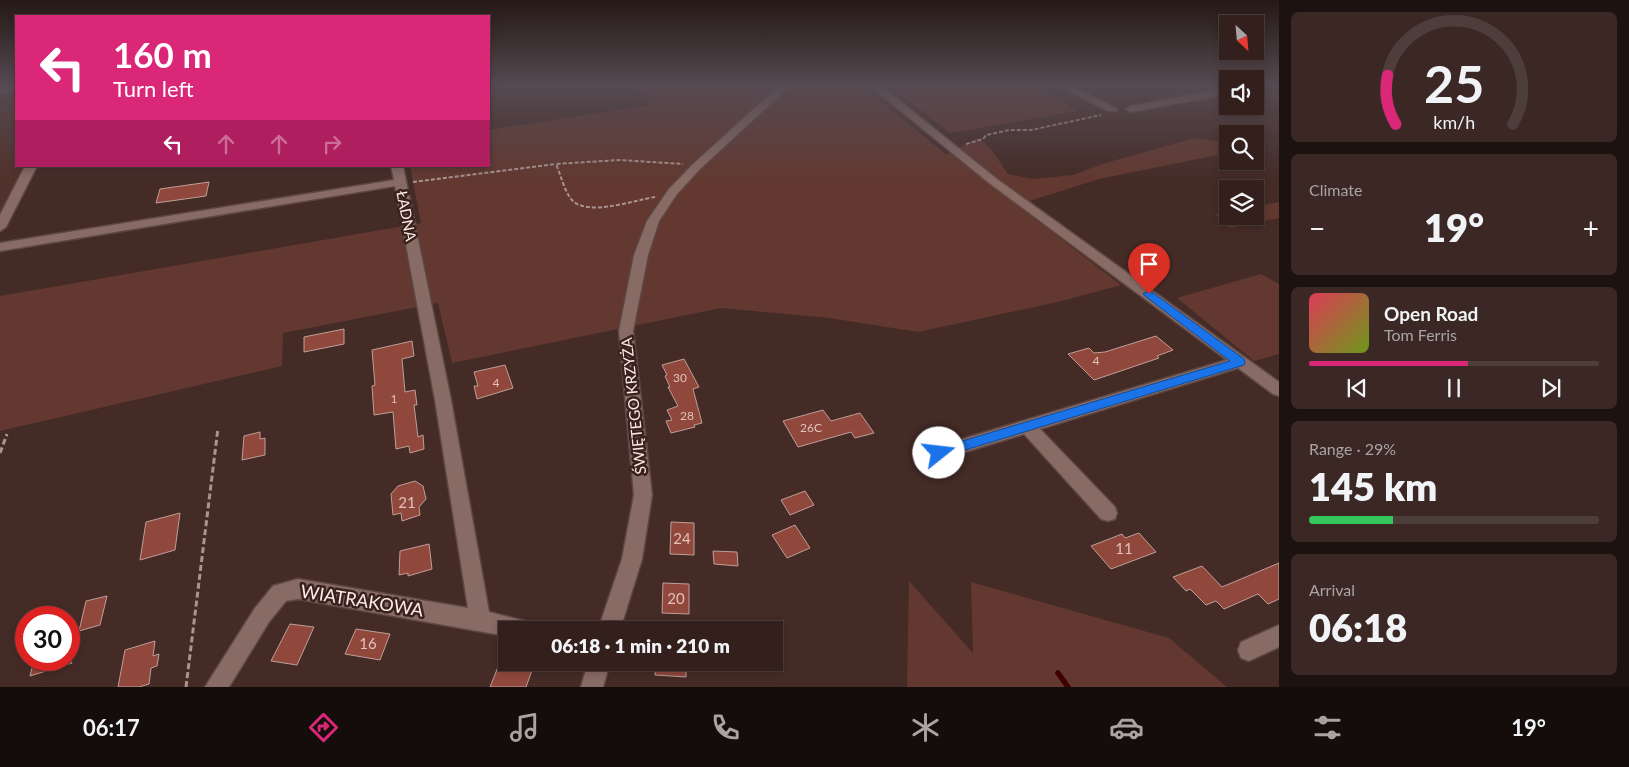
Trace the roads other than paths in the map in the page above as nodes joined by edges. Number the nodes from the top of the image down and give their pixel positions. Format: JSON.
{"nodes":[{"id":1,"x":751,"y":117,"type":"edge"},
{"id":2,"x":914,"y":117,"type":"edge"},
{"id":3,"x":30,"y":167,"type":"edge"},
{"id":4,"x":399,"y":174,"type":"edge"},
{"id":5,"x":0,"y":227,"type":"edge"},
{"id":6,"x":0,"y":247,"type":"edge"},
{"id":7,"x":1239,"y":362,"type":"junction"},
{"id":8,"x":1279,"y":390,"type":"edge"},
{"id":9,"x":1028,"y":427,"type":"junction"},
{"id":10,"x":939,"y":453,"type":"dead end"},
{"id":11,"x":1108,"y":513,"type":"dead end"},
{"id":12,"x":480,"y":620,"type":"junction"},
{"id":13,"x":612,"y":621,"type":"edge"},
{"id":14,"x":498,"y":624,"type":"edge"},
{"id":15,"x":1279,"y":636,"type":"edge"},
{"id":16,"x":1249,"y":650,"type":"dead end"},
{"id":17,"x":596,"y":671,"type":"edge"},
{"id":18,"x":216,"y":687,"type":"edge"},
{"id":19,"x":592,"y":687,"type":"edge"}],
"edges":[{"from":1,"to":13,"type":"street","name":"ŚWIĘTEGO KRZYŻA"},
{"from":2,"to":7,"type":"street"},
{"from":3,"to":5,"type":"street"},
{"from":4,"to":6,"type":"street","name":"ŁADNA"},
{"from":4,"to":12,"type":"street","name":"ŁADNA"},
{"from":7,"to":8,"type":"street"},
{"from":7,"to":9,"type":"street"},
{"from":9,"to":10,"type":"street"},
{"from":9,"to":11,"type":"street"},
{"from":12,"to":14,"type":"street","name":"WIATRAKOWA"},
{"from":12,"to":18,"type":"street","name":"WIATRAKOWA"},
{"from":15,"to":16,"type":"street"},
{"from":17,"to":19,"type":"street"}]}
